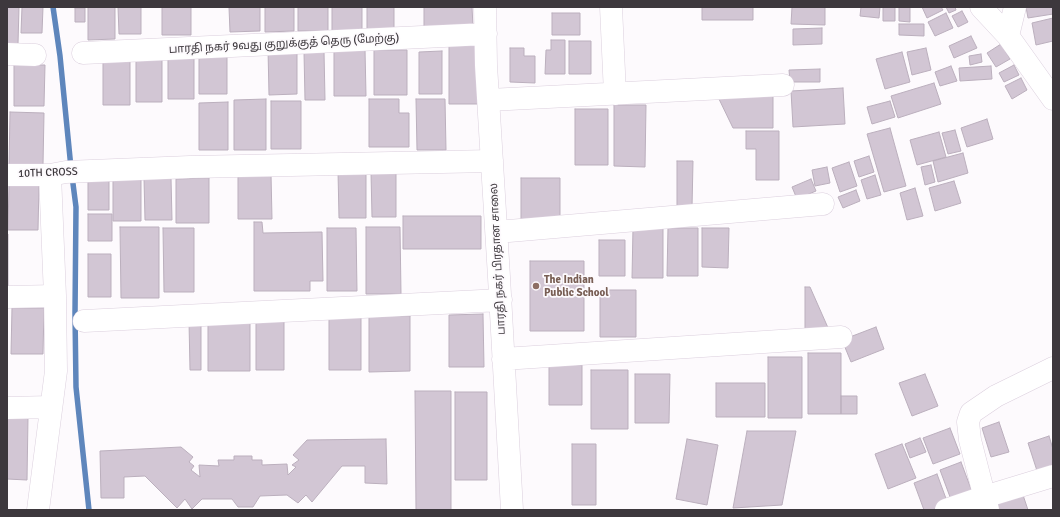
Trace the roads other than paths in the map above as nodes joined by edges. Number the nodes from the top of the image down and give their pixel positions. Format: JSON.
{"nodes":[{"id":1,"x":485,"y":7,"type":"edge"},
{"id":2,"x":611,"y":7,"type":"edge"},
{"id":3,"x":981,"y":7,"type":"edge"},
{"id":4,"x":1015,"y":7,"type":"edge"},
{"id":5,"x":486,"y":34,"type":"junction"},
{"id":6,"x":1008,"y":36,"type":"junction"},
{"id":7,"x":83,"y":53,"type":"dead end"},
{"id":8,"x":7,"y":54,"type":"edge"},
{"id":9,"x":35,"y":55,"type":"dead end"},
{"id":10,"x":783,"y":85,"type":"dead end"},
{"id":11,"x":615,"y":94,"type":"junction"},
{"id":12,"x":1053,"y":99,"type":"edge"},
{"id":13,"x":489,"y":100,"type":"junction"},
{"id":14,"x":492,"y":161,"type":"junction"},
{"id":15,"x":7,"y":174,"type":"edge"},
{"id":16,"x":58,"y":174,"type":"junction"},
{"id":17,"x":823,"y":204,"type":"dead end"},
{"id":18,"x":497,"y":232,"type":"junction"},
{"id":19,"x":55,"y":296,"type":"junction"},
{"id":20,"x":7,"y":297,"type":"edge"},
{"id":21,"x":501,"y":300,"type":"junction"},
{"id":22,"x":84,"y":321,"type":"dead end"},
{"id":23,"x":841,"y":337,"type":"dead end"},
{"id":24,"x":503,"y":359,"type":"junction"},
{"id":25,"x":1053,"y":368,"type":"edge"},
{"id":26,"x":51,"y":407,"type":"junction"},
{"id":27,"x":7,"y":408,"type":"edge"},
{"id":28,"x":1053,"y":476,"type":"edge"},
{"id":29,"x":986,"y":504,"type":"edge"},
{"id":30,"x":38,"y":510,"type":"edge"},
{"id":31,"x":512,"y":510,"type":"edge"},
{"id":32,"x":946,"y":510,"type":"edge"}],
"edges":[{"from":1,"to":5,"type":"street","name":"பாரதி நகர் பிரதான சாலை"},
{"from":2,"to":11,"type":"street"},
{"from":3,"to":6,"type":"street"},
{"from":4,"to":6,"type":"street"},
{"from":5,"to":7,"type":"street","name":"பாரதி நகர் 9வது குறுக்குத் தெரு (மேற்கு)"},
{"from":5,"to":13,"type":"street","name":"பாரதி நகர் பிரதான சாலை"},
{"from":6,"to":12,"type":"street"},
{"from":8,"to":9,"type":"street"},
{"from":10,"to":11,"type":"street"},
{"from":11,"to":13,"type":"street"},
{"from":13,"to":14,"type":"street","name":"பாரதி நகர் பிரதான சாலை"},
{"from":14,"to":16,"type":"street","name":"10TH CROSS"},
{"from":14,"to":18,"type":"street","name":"பாரதி நகர் பிரதான சாலை"},
{"from":15,"to":16,"type":"street","name":"10TH CROSS"},
{"from":16,"to":19,"type":"street"},
{"from":17,"to":18,"type":"street"},
{"from":18,"to":21,"type":"street","name":"பாரதி நகர் பிரதான சாலை"},
{"from":19,"to":20,"type":"street"},
{"from":19,"to":26,"type":"street"},
{"from":21,"to":22,"type":"street"},
{"from":21,"to":24,"type":"street","name":"பாரதி நகர் பிரதான சாலை"},
{"from":23,"to":24,"type":"street"},
{"from":24,"to":31,"type":"street","name":"பாரதி நகர் பிரதான சாலை"},
{"from":25,"to":29,"type":"street"},
{"from":26,"to":27,"type":"street"},
{"from":26,"to":30,"type":"street"},
{"from":28,"to":29,"type":"street"},
{"from":29,"to":32,"type":"street"}]}
